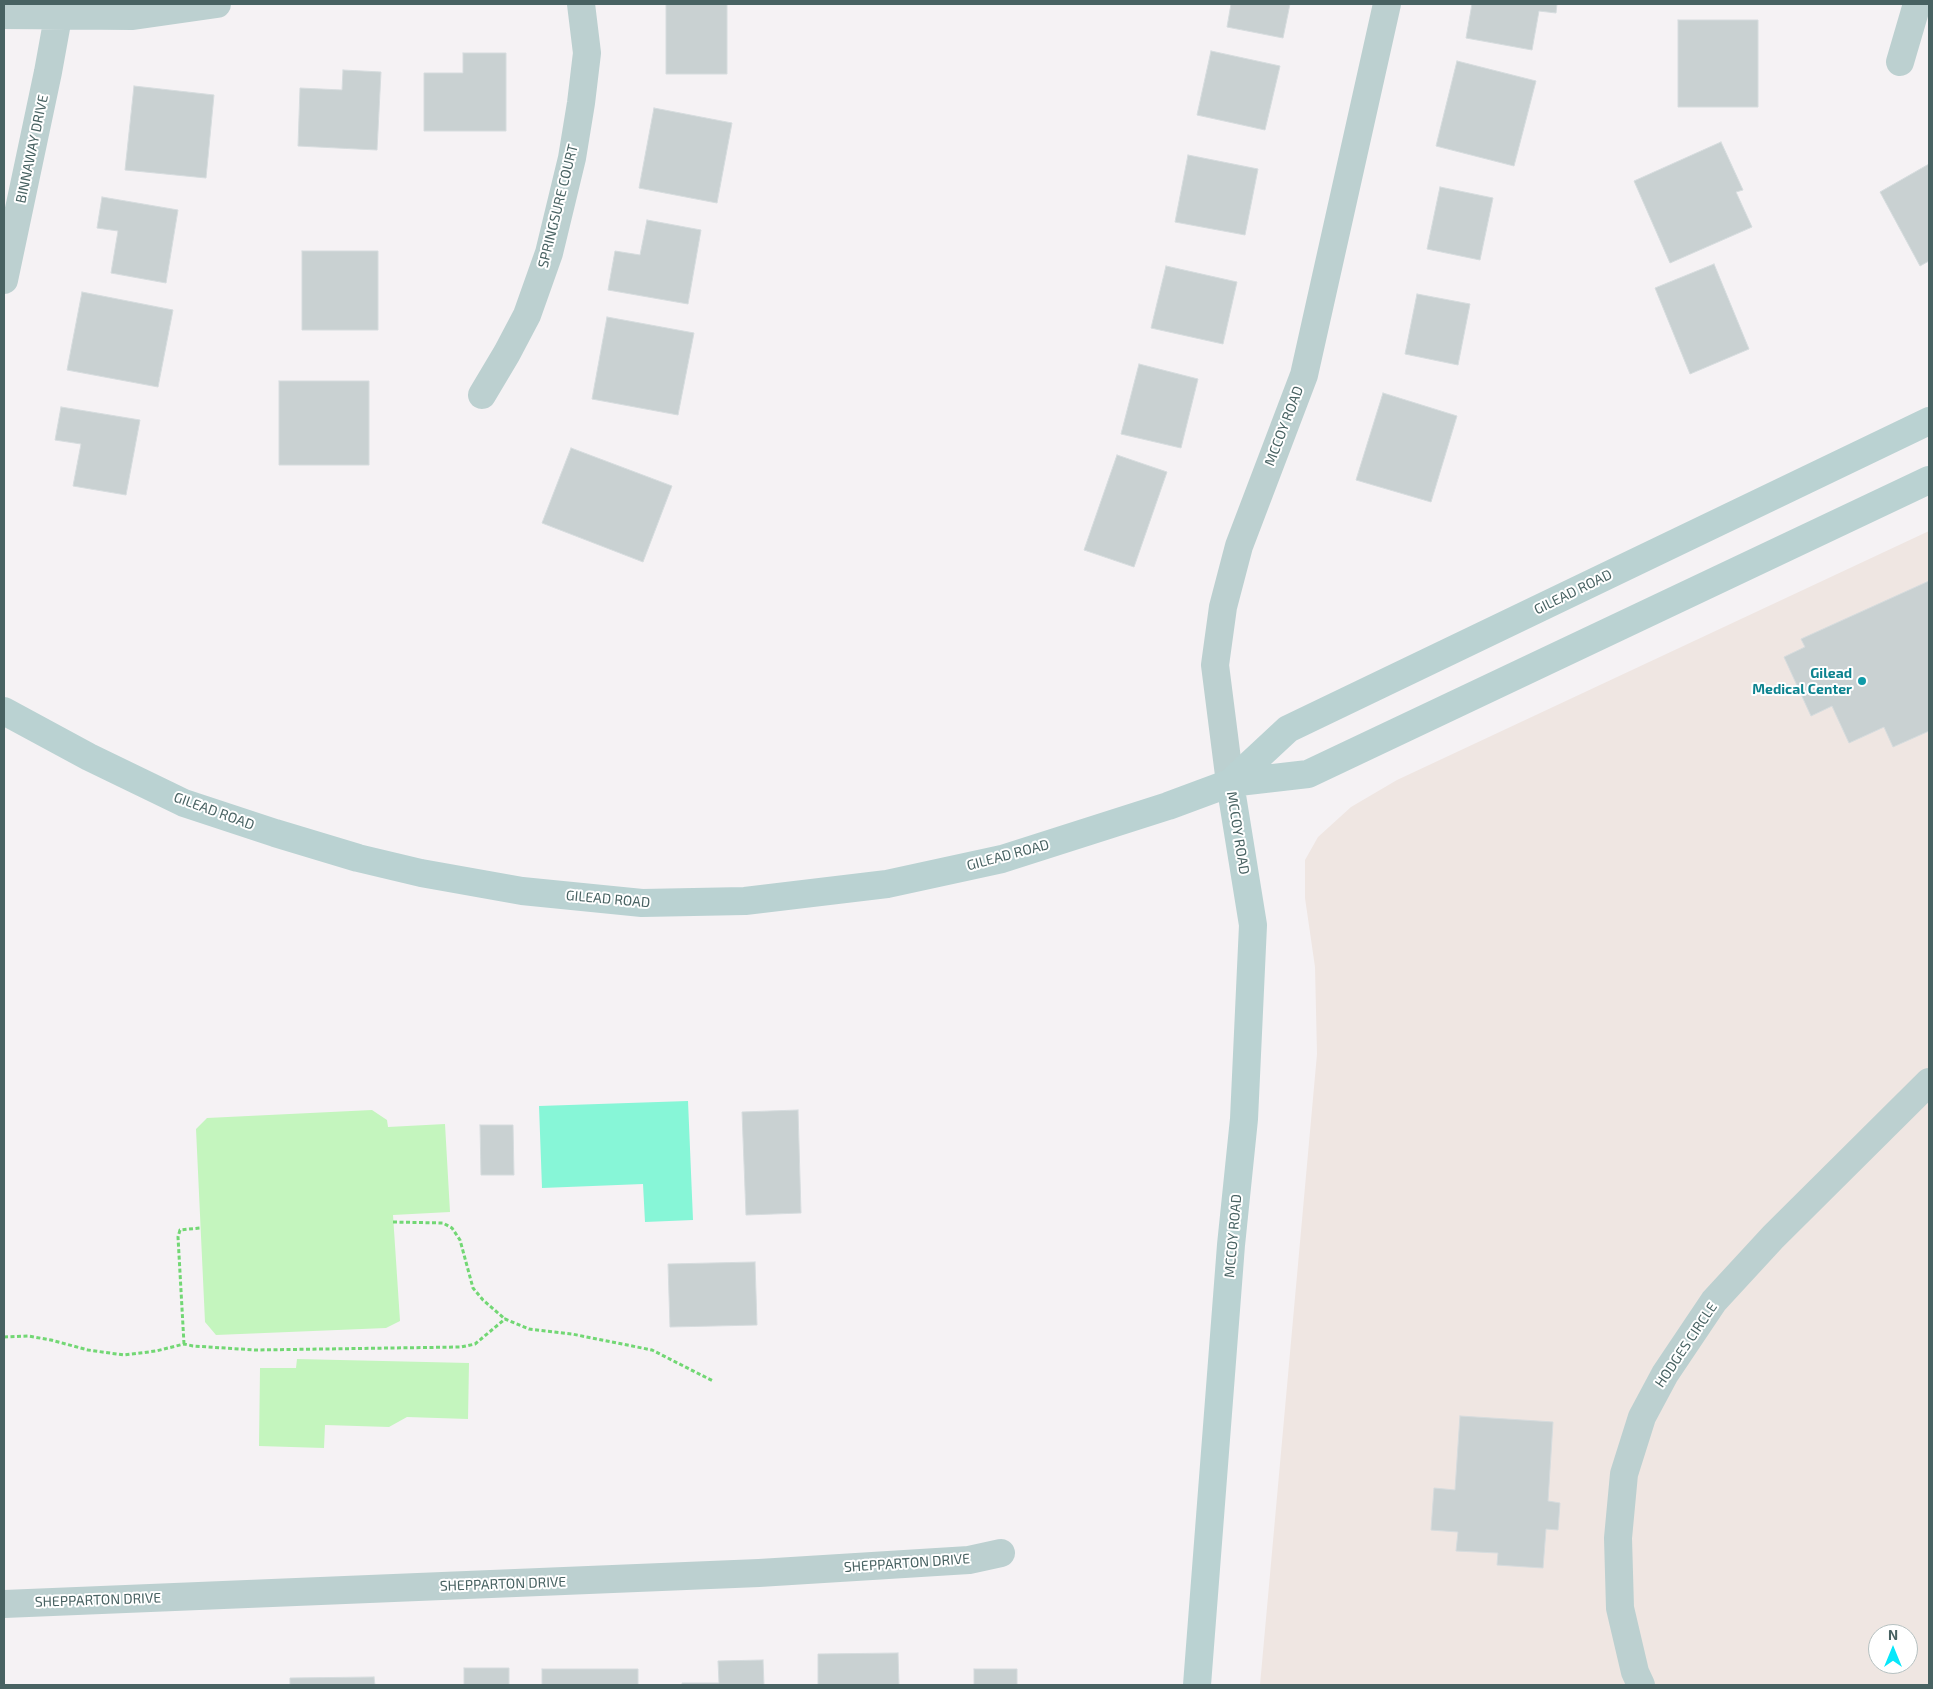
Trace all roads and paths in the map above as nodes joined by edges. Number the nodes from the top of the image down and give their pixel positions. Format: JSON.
{"nodes":[{"id":1,"x":217,"y":4,"type":"edge"},
{"id":2,"x":581,"y":4,"type":"edge"},
{"id":3,"x":1387,"y":4,"type":"edge"},
{"id":4,"x":1917,"y":4,"type":"edge"},
{"id":5,"x":4,"y":15,"type":"edge"},
{"id":6,"x":58,"y":17,"type":"junction"},
{"id":7,"x":1900,"y":62,"type":"dead end"},
{"id":8,"x":4,"y":280,"type":"edge"},
{"id":9,"x":482,"y":395,"type":"dead end"},
{"id":10,"x":1929,"y":421,"type":"edge"},
{"id":11,"x":1929,"y":480,"type":"edge"},
{"id":12,"x":4,"y":711,"type":"edge"},
{"id":13,"x":1230,"y":783,"type":"junction"},
{"id":14,"x":1929,"y":1082,"type":"edge"},
{"id":15,"x":393,"y":1222,"type":"dead end"},
{"id":16,"x":200,"y":1228,"type":"dead end"},
{"id":17,"x":505,"y":1319,"type":"junction"},
{"id":18,"x":4,"y":1337,"type":"edge"},
{"id":19,"x":184,"y":1344,"type":"junction"},
{"id":20,"x":713,"y":1381,"type":"dead end"},
{"id":21,"x":1001,"y":1553,"type":"dead end"},
{"id":22,"x":4,"y":1604,"type":"edge"},
{"id":23,"x":1197,"y":1685,"type":"edge"},
{"id":24,"x":1641,"y":1685,"type":"edge"}],
"edges":[{"from":1,"to":6,"type":"street"},
{"from":2,"to":9,"type":"street","name":"SPRINGSURE COURT"},
{"from":3,"to":13,"type":"street","name":"MCCOY ROAD"},
{"from":4,"to":7,"type":"street"},
{"from":5,"to":6,"type":"street"},
{"from":6,"to":8,"type":"street","name":"BINNAWAY DRIVE"},
{"from":10,"to":13,"type":"main road","name":"GILEAD ROAD"},
{"from":11,"to":13,"type":"main road","name":"GILEAD ROAD"},
{"from":12,"to":13,"type":"main road","name":"GILEAD ROAD"},
{"from":13,"to":23,"type":"main road","name":"MCCOY ROAD"},
{"from":14,"to":24,"type":"street","name":"HODGES CIRCLE"},
{"from":15,"to":17,"type":"path"},
{"from":16,"to":19,"type":"path"},
{"from":17,"to":19,"type":"path"},
{"from":17,"to":20,"type":"path"},
{"from":18,"to":19,"type":"path"},
{"from":21,"to":22,"type":"street","name":"SHEPPARTON DRIVE"}]}
